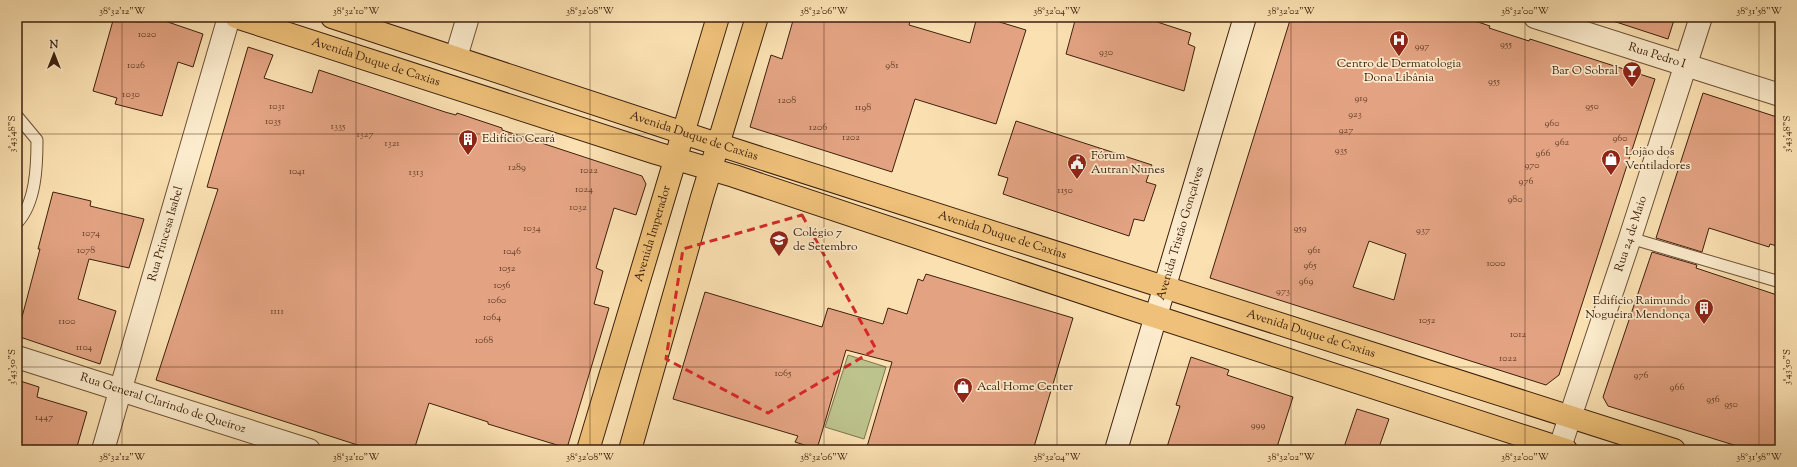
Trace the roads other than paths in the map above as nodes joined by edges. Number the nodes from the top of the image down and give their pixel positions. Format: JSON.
{"nodes":[{"id":1,"x":229,"y":17,"type":"edge"},
{"id":2,"x":236,"y":17,"type":"edge"},
{"id":3,"x":332,"y":17,"type":"edge"},
{"id":4,"x":468,"y":17,"type":"edge"},
{"id":5,"x":718,"y":17,"type":"edge"},
{"id":6,"x":757,"y":17,"type":"edge"},
{"id":7,"x":1245,"y":17,"type":"edge"},
{"id":8,"x":1535,"y":17,"type":"edge"},
{"id":9,"x":1701,"y":17,"type":"edge"},
{"id":10,"x":456,"y":57,"type":"junction"},
{"id":11,"x":1685,"y":65,"type":"junction"},
{"id":12,"x":1780,"y":95,"type":"edge"},
{"id":13,"x":17,"y":116,"type":"edge"},
{"id":14,"x":684,"y":132,"type":"junction"},
{"id":15,"x":718,"y":144,"type":"junction"},
{"id":16,"x":676,"y":159,"type":"junction"},
{"id":17,"x":710,"y":169,"type":"junction"},
{"id":18,"x":17,"y":223,"type":"edge"},
{"id":19,"x":1630,"y":238,"type":"junction"},
{"id":20,"x":1780,"y":282,"type":"edge"},
{"id":21,"x":1165,"y":286,"type":"junction"},
{"id":22,"x":1156,"y":317,"type":"junction"},
{"id":23,"x":17,"y":357,"type":"edge"},
{"id":24,"x":121,"y":389,"type":"junction"},
{"id":25,"x":1570,"y":416,"type":"junction"},
{"id":26,"x":1561,"y":449,"type":"edge"},
{"id":27,"x":103,"y":450,"type":"edge"},
{"id":28,"x":309,"y":450,"type":"edge"},
{"id":29,"x":588,"y":450,"type":"edge"},
{"id":30,"x":630,"y":450,"type":"edge"},
{"id":31,"x":1116,"y":450,"type":"edge"},
{"id":32,"x":1674,"y":450,"type":"edge"}],
"edges":[{"from":1,"to":24,"type":"street","name":"Rua Princesa Isabel"},
{"from":2,"to":16,"type":"main road","name":"Avenida Duque de Caxias"},
{"from":3,"to":10,"type":"main road","name":"Avenida Duque de Caxias"},
{"from":4,"to":10,"type":"street"},
{"from":5,"to":14,"type":"main road","name":"Avenida Imperador"},
{"from":6,"to":15,"type":"main road"},
{"from":7,"to":21,"type":"street","name":"Avenida Tristão Gonçalves"},
{"from":8,"to":11,"type":"street","name":"Rua Pedro I"},
{"from":9,"to":11,"type":"street","name":"Rua 24 de Maio"},
{"from":10,"to":14,"type":"main road","name":"Avenida Duque de Caxias"},
{"from":11,"to":12,"type":"street","name":"Rua Pedro I"},
{"from":11,"to":19,"type":"street","name":"Rua 24 de Maio"},
{"from":13,"to":18,"type":"lane"},
{"from":14,"to":15,"type":"main road","name":"Avenida Duque de Caxias"},
{"from":14,"to":16,"type":"main road","name":"Avenida Imperador"},
{"from":15,"to":17,"type":"main road"},
{"from":15,"to":21,"type":"main road","name":"Avenida Duque de Caxias"},
{"from":16,"to":17,"type":"main road","name":"Avenida Duque de Caxias"},
{"from":16,"to":29,"type":"main road","name":"Avenida Imperador"},
{"from":17,"to":22,"type":"main road","name":"Avenida Duque de Caxias"},
{"from":17,"to":30,"type":"main road"},
{"from":19,"to":20,"type":"lane"},
{"from":19,"to":25,"type":"street","name":"Rua 24 de Maio"},
{"from":21,"to":22,"type":"street","name":"Avenida Tristão Gonçalves"},
{"from":21,"to":25,"type":"main road","name":"Avenida Duque de Caxias"},
{"from":22,"to":26,"type":"main road","name":"Avenida Duque de Caxias"},
{"from":22,"to":31,"type":"street","name":"Avenida Tristão Gonçalves"},
{"from":23,"to":24,"type":"street","name":"Rua General Clarindo de Queiroz"},
{"from":24,"to":27,"type":"street","name":"Rua Princesa Isabel"},
{"from":24,"to":28,"type":"street","name":"Rua General Clarindo de Queiroz"},
{"from":25,"to":26,"type":"street","name":"Rua 24 de Maio"},
{"from":25,"to":32,"type":"main road","name":"Avenida Duque de Caxias"}]}
